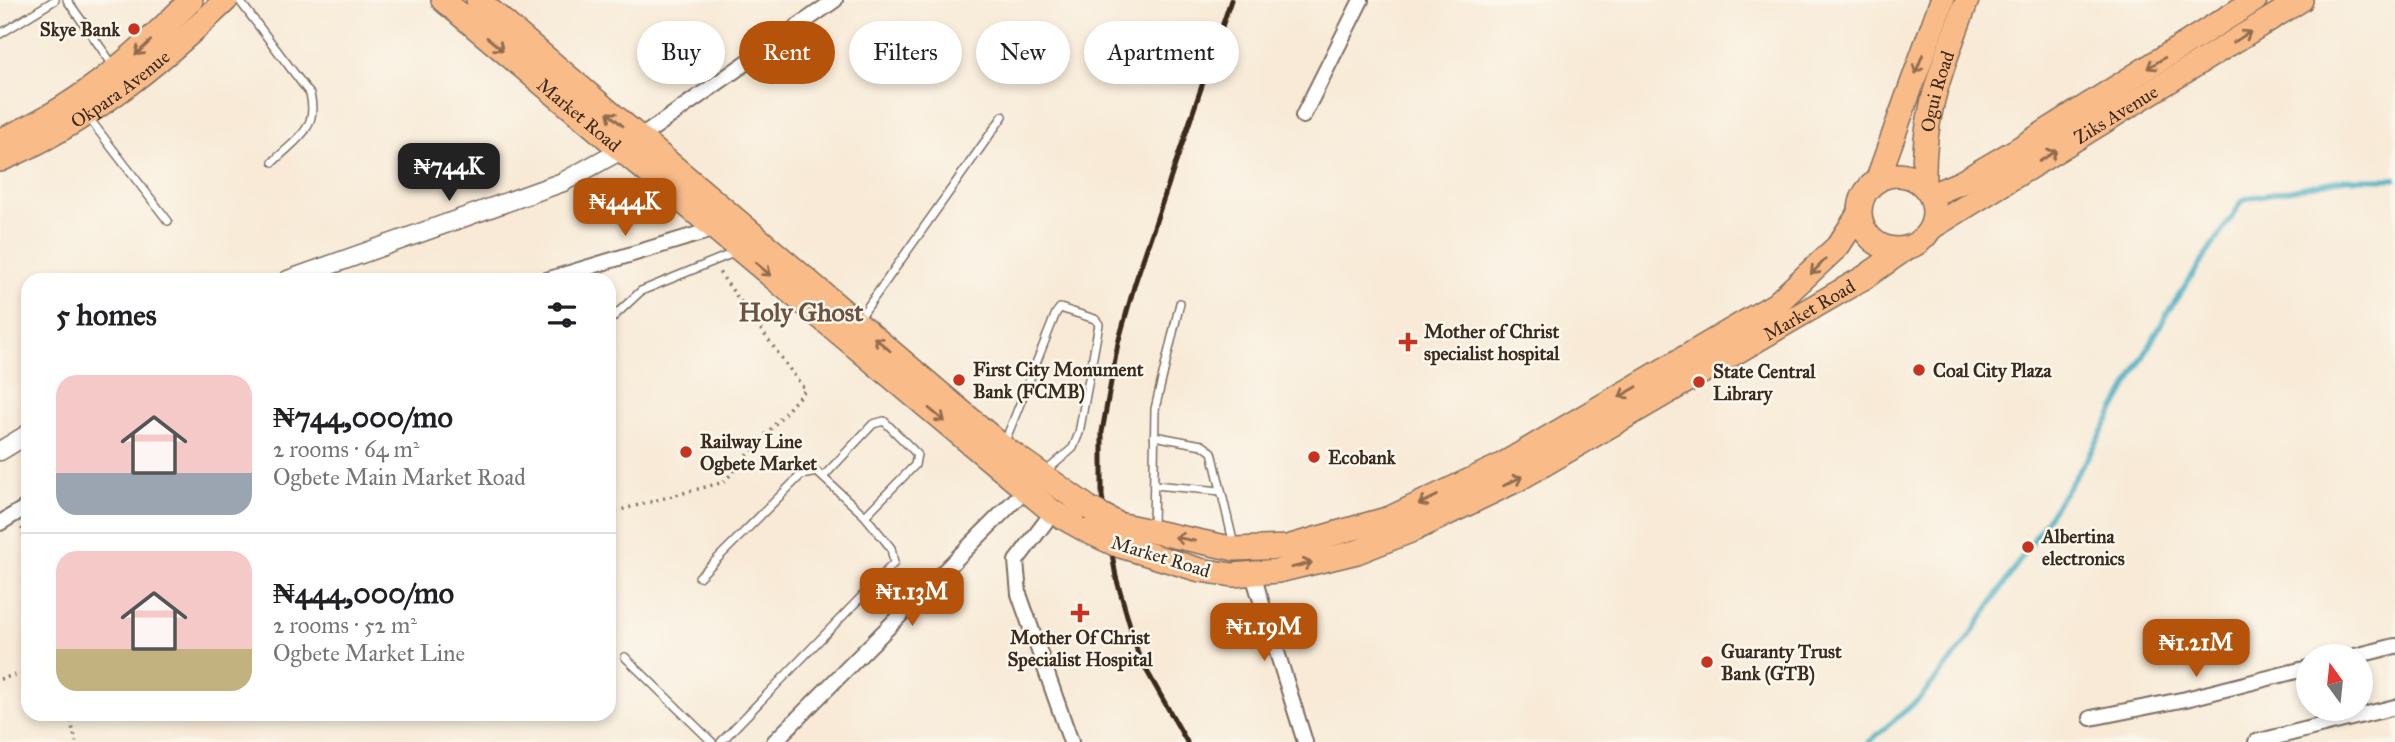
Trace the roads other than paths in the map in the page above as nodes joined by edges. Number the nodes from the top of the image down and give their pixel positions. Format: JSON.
{"nodes":[{"id":1,"x":55,"y":0,"type":"edge"},
{"id":2,"x":67,"y":0,"type":"edge"},
{"id":3,"x":191,"y":0,"type":"edge"},
{"id":4,"x":226,"y":0,"type":"edge"},
{"id":5,"x":240,"y":0,"type":"edge"},
{"id":6,"x":443,"y":0,"type":"edge"},
{"id":7,"x":478,"y":0,"type":"edge"},
{"id":8,"x":1360,"y":0,"type":"edge"},
{"id":9,"x":1942,"y":0,"type":"edge"},
{"id":10,"x":1967,"y":0,"type":"edge"},
{"id":11,"x":2255,"y":0,"type":"edge"},
{"id":12,"x":2301,"y":0,"type":"edge"},
{"id":13,"x":830,"y":2,"type":"edge"},
{"id":14,"x":0,"y":34,"type":"edge"},
{"id":15,"x":124,"y":77,"type":"junction"},
{"id":16,"x":85,"y":114,"type":"junction"},
{"id":17,"x":1003,"y":116,"type":"dead end"},
{"id":18,"x":1303,"y":116,"type":"dead end"},
{"id":19,"x":0,"y":141,"type":"edge"},
{"id":20,"x":630,"y":144,"type":"junction"},
{"id":21,"x":0,"y":160,"type":"edge"},
{"id":22,"x":273,"y":162,"type":"dead end"},
{"id":23,"x":1877,"y":181,"type":"junction"},
{"id":24,"x":1927,"y":190,"type":"junction"},
{"id":25,"x":1859,"y":214,"type":"junction"},
{"id":26,"x":168,"y":221,"type":"dead end"},
{"id":27,"x":1931,"y":228,"type":"junction"},
{"id":28,"x":715,"y":229,"type":"junction"},
{"id":29,"x":1906,"y":249,"type":"junction"},
{"id":30,"x":740,"y":250,"type":"junction"},
{"id":31,"x":308,"y":273,"type":"edge"},
{"id":32,"x":569,"y":273,"type":"edge"},
{"id":33,"x":1180,"y":303,"type":"dead end"},
{"id":34,"x":616,"y":314,"type":"edge"},
{"id":35,"x":857,"y":323,"type":"junction"},
{"id":36,"x":1154,"y":436,"type":"junction"},
{"id":37,"x":21,"y":438,"type":"edge"},
{"id":38,"x":1003,"y":447,"type":"junction"},
{"id":39,"x":0,"y":451,"type":"edge"},
{"id":40,"x":824,"y":476,"type":"junction"},
{"id":41,"x":1033,"y":482,"type":"junction"},
{"id":42,"x":1154,"y":485,"type":"junction"},
{"id":43,"x":1221,"y":491,"type":"junction"},
{"id":44,"x":21,"y":510,"type":"edge"},
{"id":45,"x":1053,"y":512,"type":"junction"},
{"id":46,"x":864,"y":516,"type":"junction"},
{"id":47,"x":1088,"y":520,"type":"junction"},
{"id":48,"x":0,"y":523,"type":"edge"},
{"id":49,"x":1153,"y":532,"type":"junction"},
{"id":50,"x":1118,"y":534,"type":"junction"},
{"id":51,"x":1235,"y":549,"type":"junction"},
{"id":52,"x":1253,"y":575,"type":"junction"},
{"id":53,"x":699,"y":577,"type":"dead end"},
{"id":54,"x":2395,"y":646,"type":"edge"},
{"id":55,"x":2373,"y":652,"type":"edge"},
{"id":56,"x":625,"y":657,"type":"dead end"},
{"id":57,"x":2296,"y":671,"type":"edge"},
{"id":58,"x":2395,"y":707,"type":"edge"},
{"id":59,"x":2091,"y":718,"type":"dead end"},
{"id":60,"x":712,"y":742,"type":"edge"},
{"id":61,"x":721,"y":742,"type":"edge"},
{"id":62,"x":774,"y":742,"type":"edge"},
{"id":63,"x":1071,"y":742,"type":"edge"},
{"id":64,"x":1305,"y":742,"type":"edge"},
{"id":65,"x":2256,"y":742,"type":"edge"}],
"edges":[{"from":1,"to":14,"type":"lane"},
{"from":2,"to":15,"type":"lane"},
{"from":3,"to":15,"type":"main road","name":"Okpara Avenue","one_way":true},
{"from":4,"to":15,"type":"main road","name":"Okpara Avenue"},
{"from":5,"to":22,"type":"lane"},
{"from":6,"to":20,"type":"main road","name":"Market Road","one_way":true},
{"from":20,"to":7,"type":"main road","name":"Market Road","one_way":true},
{"from":8,"to":18,"type":"street"},
{"from":9,"to":23,"type":"main road","name":"Ogui Road","one_way":true},
{"from":10,"to":24,"type":"main road","name":"Ogui Road"},
{"from":11,"to":24,"type":"main road","name":"Ziks Avenue","one_way":true},
{"from":27,"to":12,"type":"main road","name":"Ziks Avenue","one_way":true},
{"from":13,"to":20,"type":"street"},
{"from":15,"to":16,"type":"main road","name":"Okpara Avenue"},
{"from":15,"to":19,"type":"main road","name":"Okpara Avenue"},
{"from":16,"to":21,"type":"main road","name":"Okpara Avenue"},
{"from":16,"to":26,"type":"lane"},
{"from":17,"to":35,"type":"lane"},
{"from":20,"to":28,"type":"main road","name":"Market Road"},
{"from":20,"to":31,"type":"street"},
{"from":20,"to":35,"type":"main road","name":"Market Road"},
{"from":23,"to":24,"type":"main road"},
{"from":23,"to":25,"type":"main road"},
{"from":24,"to":27,"type":"main road"},
{"from":25,"to":29,"type":"main road"},
{"from":25,"to":51,"type":"main road","name":"Market Road","one_way":true},
{"from":27,"to":29,"type":"main road"},
{"from":28,"to":30,"type":"main road","name":"Market Road"},
{"from":28,"to":32,"type":"street"},
{"from":52,"to":29,"type":"main road","name":"Market Road","one_way":true},
{"from":30,"to":34,"type":"lane"},
{"from":30,"to":41,"type":"main road","name":"Market Road","one_way":true},
{"from":33,"to":36,"type":"lane"},
{"from":38,"to":35,"type":"main road","name":"Market Road","one_way":true},
{"from":36,"to":42,"type":"lane"},
{"from":36,"to":43,"type":"lane"},
{"from":37,"to":39,"type":"street"},
{"from":38,"to":41,"type":"main road","name":"Market Road"},
{"from":38,"to":41,"type":"lane"},
{"from":40,"to":46,"type":"lane"},
{"from":40,"to":46,"type":"lane"},
{"from":40,"to":53,"type":"lane"},
{"from":41,"to":45,"type":"main road","name":"Market Road"},
{"from":41,"to":47,"type":"main road","name":"Market Road"},
{"from":41,"to":62,"type":"street"},
{"from":42,"to":43,"type":"lane"},
{"from":42,"to":49,"type":"lane"},
{"from":43,"to":51,"type":"lane"},
{"from":44,"to":48,"type":"street"},
{"from":45,"to":47,"type":"main road","name":"Market Road"},
{"from":45,"to":63,"type":"street"},
{"from":46,"to":61,"type":"lane"},
{"from":47,"to":50,"type":"main road","name":"Market Road","bridge":true},
{"from":49,"to":50,"type":"main road","name":"Market Road"},
{"from":51,"to":49,"type":"main road","name":"Market Road","one_way":true},
{"from":50,"to":52,"type":"main road","name":"Market Road"},
{"from":52,"to":64,"type":"street"},
{"from":54,"to":55,"type":"street"},
{"from":56,"to":60,"type":"lane"},
{"from":57,"to":59,"type":"street"},
{"from":58,"to":65,"type":"street"}]}
